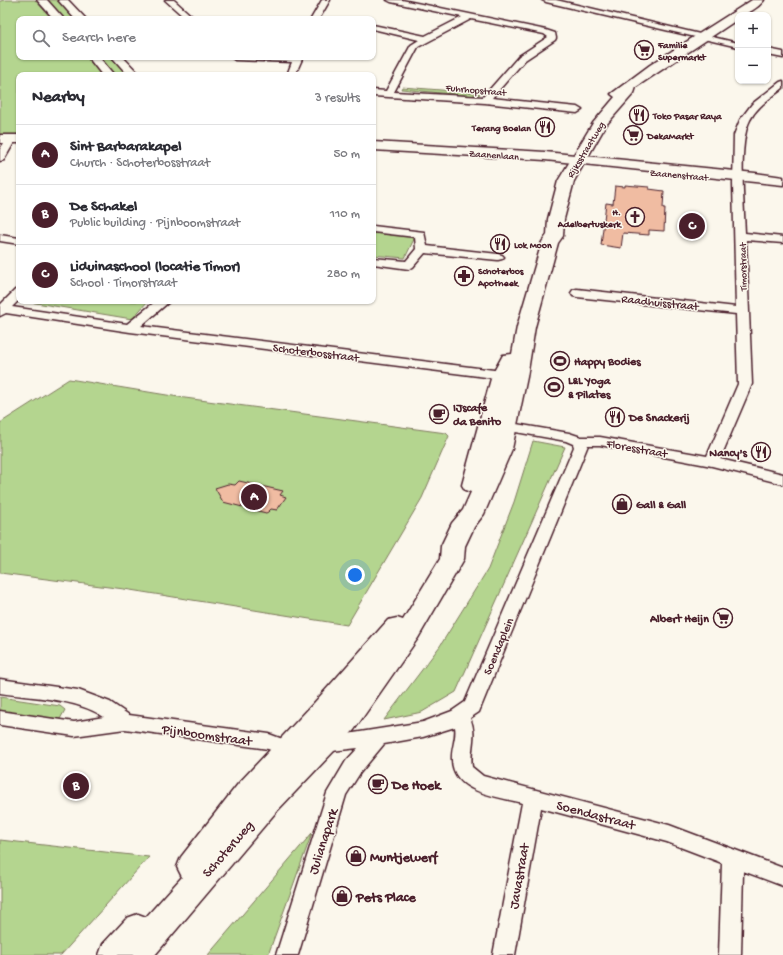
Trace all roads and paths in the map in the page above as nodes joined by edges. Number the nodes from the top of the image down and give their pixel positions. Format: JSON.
{"nodes":[{"id":1,"x":42,"y":0,"type":"edge"},
{"id":2,"x":63,"y":0,"type":"edge"},
{"id":3,"x":169,"y":0,"type":"edge"},
{"id":4,"x":326,"y":0,"type":"edge"},
{"id":5,"x":391,"y":0,"type":"edge"},
{"id":6,"x":546,"y":0,"type":"edge"},
{"id":7,"x":758,"y":0,"type":"edge"},
{"id":8,"x":56,"y":16,"type":"edge"},
{"id":9,"x":78,"y":16,"type":"edge"},
{"id":10,"x":188,"y":16,"type":"edge"},
{"id":11,"x":317,"y":16,"type":"edge"},
{"id":12,"x":470,"y":16,"type":"junction"},
{"id":13,"x":376,"y":28,"type":"edge"},
{"id":14,"x":701,"y":36,"type":"junction"},
{"id":15,"x":426,"y":39,"type":"junction"},
{"id":16,"x":735,"y":44,"type":"edge"},
{"id":17,"x":771,"y":53,"type":"edge"},
{"id":18,"x":783,"y":56,"type":"edge"},
{"id":19,"x":96,"y":60,"type":"edge"},
{"id":20,"x":120,"y":60,"type":"edge"},
{"id":21,"x":298,"y":60,"type":"edge"},
{"id":22,"x":106,"y":72,"type":"edge"},
{"id":23,"x":131,"y":72,"type":"edge"},
{"id":24,"x":292,"y":72,"type":"edge"},
{"id":25,"x":783,"y":84,"type":"edge"},
{"id":26,"x":376,"y":93,"type":"edge"},
{"id":27,"x":389,"y":93,"type":"junction"},
{"id":28,"x":485,"y":100,"type":"junction"},
{"id":29,"x":577,"y":110,"type":"dead end"},
{"id":30,"x":10,"y":139,"type":"edge"},
{"id":31,"x":376,"y":146,"type":"edge"},
{"id":32,"x":0,"y":158,"type":"edge"},
{"id":33,"x":563,"y":167,"type":"junction"},
{"id":34,"x":739,"y":178,"type":"junction"},
{"id":35,"x":783,"y":182,"type":"edge"},
{"id":36,"x":376,"y":229,"type":"edge"},
{"id":37,"x":741,"y":236,"type":"junction"},
{"id":38,"x":0,"y":238,"type":"edge"},
{"id":39,"x":783,"y":240,"type":"edge"},
{"id":40,"x":16,"y":241,"type":"edge"},
{"id":41,"x":550,"y":242,"type":"junction"},
{"id":42,"x":422,"y":249,"type":"junction"},
{"id":43,"x":498,"y":257,"type":"dead end"},
{"id":44,"x":376,"y":261,"type":"edge"},
{"id":45,"x":577,"y":293,"type":"dead end"},
{"id":46,"x":16,"y":296,"type":"edge"},
{"id":47,"x":160,"y":304,"type":"edge"},
{"id":48,"x":2,"y":311,"type":"edge"},
{"id":49,"x":742,"y":311,"type":"junction"},
{"id":50,"x":130,"y":328,"type":"junction"},
{"id":51,"x":510,"y":376,"type":"junction"},
{"id":52,"x":498,"y":425,"type":"junction"},
{"id":53,"x":578,"y":440,"type":"junction"},
{"id":54,"x":712,"y":461,"type":"junction"},
{"id":55,"x":783,"y":479,"type":"edge"},
{"id":56,"x":453,"y":546,"type":"junction"},
{"id":57,"x":0,"y":686,"type":"edge"},
{"id":58,"x":460,"y":717,"type":"junction"},
{"id":59,"x":0,"y":718,"type":"edge"},
{"id":60,"x":125,"y":722,"type":"junction"},
{"id":61,"x":379,"y":737,"type":"junction"},
{"id":62,"x":323,"y":744,"type":"junction"},
{"id":63,"x":294,"y":759,"type":"junction"},
{"id":64,"x":533,"y":798,"type":"junction"},
{"id":65,"x":733,"y":859,"type":"junction"},
{"id":66,"x":783,"y":877,"type":"edge"},
{"id":67,"x":115,"y":955,"type":"edge"},
{"id":68,"x":134,"y":955,"type":"edge"},
{"id":69,"x":287,"y":955,"type":"edge"},
{"id":70,"x":504,"y":955,"type":"edge"},
{"id":71,"x":730,"y":955,"type":"edge"}],
"edges":[{"from":1,"to":8,"type":"street"},
{"from":2,"to":9,"type":"street"},
{"from":3,"to":10,"type":"street"},
{"from":4,"to":11,"type":"street"},
{"from":5,"to":12,"type":"street"},
{"from":6,"to":14,"type":"street"},
{"from":7,"to":14,"type":"main road","name":"Rijksstraatweg"},
{"from":12,"to":15,"type":"street"},
{"from":12,"to":28,"type":"street"},
{"from":13,"to":15,"type":"street"},
{"from":14,"to":16,"type":"street"},
{"from":14,"to":33,"type":"main road","name":"Rijksstraatweg"},
{"from":15,"to":27,"type":"street"},
{"from":17,"to":18,"type":"street"},
{"from":19,"to":22,"type":"street"},
{"from":20,"to":23,"type":"street"},
{"from":21,"to":24,"type":"street"},
{"from":25,"to":34,"type":"street","name":"Timorstraat"},
{"from":26,"to":27,"type":"street","name":"Fuhrhopstraat"},
{"from":27,"to":28,"type":"street","name":"Fuhrhopstraat"},
{"from":28,"to":29,"type":"street","name":"Fuhrhopstraat"},
{"from":30,"to":32,"type":"street"},
{"from":31,"to":33,"type":"street","name":"Zaanenlaan"},
{"from":33,"to":34,"type":"street","name":"Zaanenstraat"},
{"from":33,"to":41,"type":"main road","name":"Rijksstraatweg"},
{"from":33,"to":41,"type":"main road","name":"Rijksstraatweg"},
{"from":34,"to":35,"type":"street","name":"Zaanenstraat"},
{"from":34,"to":37,"type":"street","name":"Timorstraat"},
{"from":36,"to":42,"type":"street"},
{"from":37,"to":39,"type":"street"},
{"from":37,"to":49,"type":"street","name":"Timorstraat"},
{"from":38,"to":40,"type":"street"},
{"from":41,"to":51,"type":"main road","name":"Rijksstraatweg"},
{"from":42,"to":43,"type":"street"},
{"from":42,"to":44,"type":"street"},
{"from":45,"to":49,"type":"street","name":"Raadhuisstraat"},
{"from":46,"to":48,"type":"street"},
{"from":47,"to":50,"type":"street"},
{"from":48,"to":50,"type":"street","name":"Schoterbosstraat"},
{"from":49,"to":54,"type":"street","name":"Timorstraat"},
{"from":50,"to":51,"type":"street","name":"Schoterbosstraat"},
{"from":51,"to":52,"type":"main road"},
{"from":52,"to":53,"type":"street","name":"Floresstraat"},
{"from":52,"to":56,"type":"main road"},
{"from":53,"to":54,"type":"street","name":"Floresstraat"},
{"from":53,"to":58,"type":"street","name":"Soendaplein"},
{"from":54,"to":55,"type":"street","name":"Floresstraat"},
{"from":56,"to":62,"type":"main road"},
{"from":56,"to":63,"type":"main road"},
{"from":57,"to":60,"type":"street","name":"Pijnboomstraat"},
{"from":58,"to":61,"type":"street","name":"Soendaplein"},
{"from":58,"to":64,"type":"street","name":"Soendastraat"},
{"from":59,"to":60,"type":"street","name":"Pijnboomstraat"},
{"from":60,"to":63,"type":"street","name":"Pijnboomstraat"},
{"from":61,"to":62,"type":"street","name":"Soendaplein"},
{"from":61,"to":69,"type":"street","name":"Julianapark"},
{"from":62,"to":63,"type":"main road","name":"Schoterweg"},
{"from":63,"to":67,"type":"main road","name":"Schoterweg"},
{"from":63,"to":68,"type":"main road","name":"Schoterweg"},
{"from":64,"to":65,"type":"street","name":"Soendastraat"},
{"from":64,"to":70,"type":"street","name":"Javastraat"},
{"from":65,"to":66,"type":"street","name":"Soendastraat"},
{"from":65,"to":71,"type":"street"}]}
